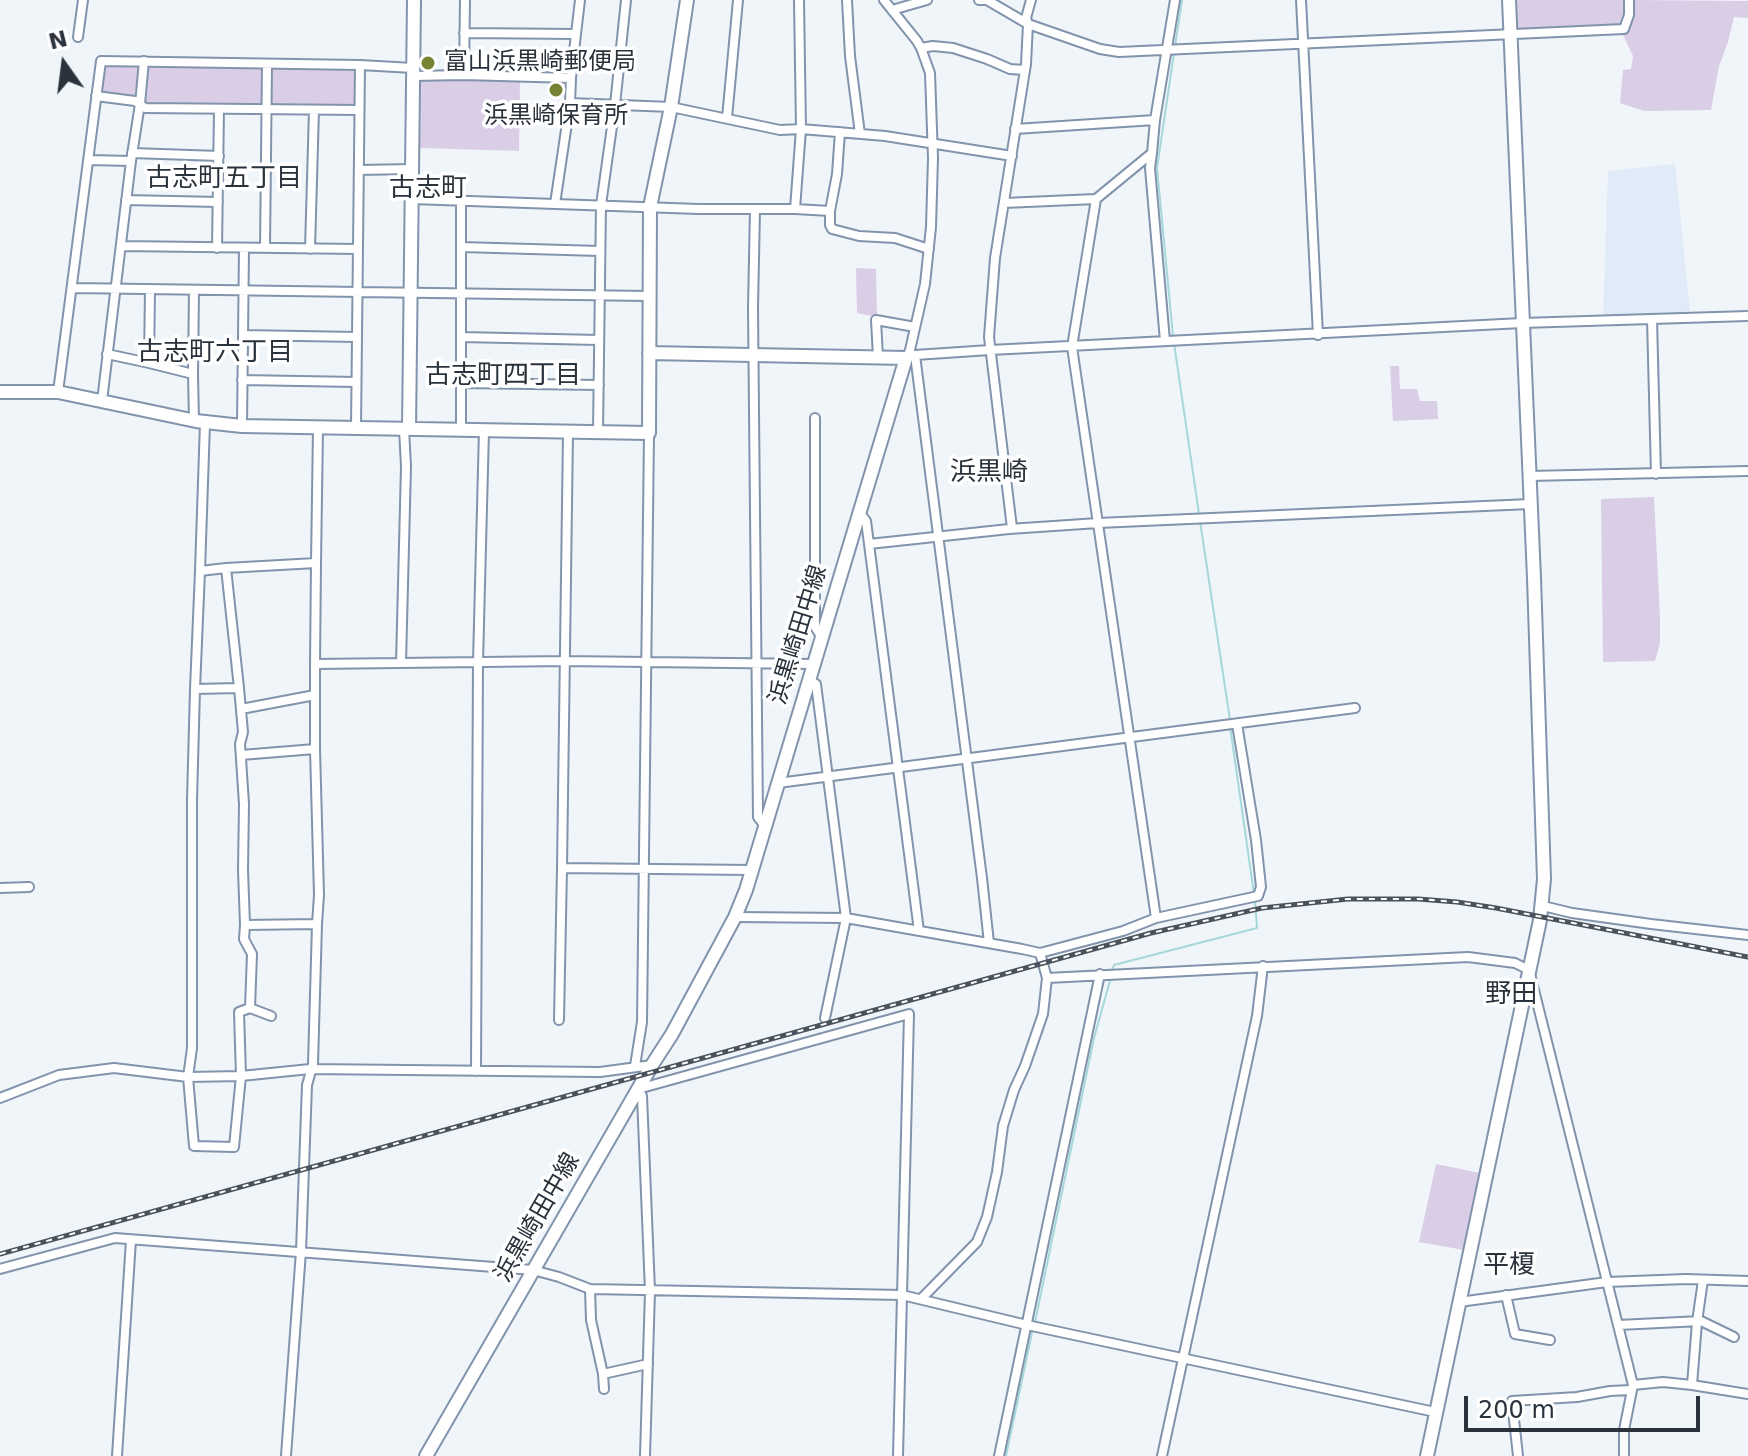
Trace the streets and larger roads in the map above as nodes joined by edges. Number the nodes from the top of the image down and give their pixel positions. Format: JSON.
{"nodes":[{"id":1,"x":83,"y":0,"type":"edge"},
{"id":2,"x":414,"y":0,"type":"edge"},
{"id":3,"x":465,"y":0,"type":"edge"},
{"id":4,"x":580,"y":0,"type":"edge"},
{"id":5,"x":626,"y":0,"type":"edge"},
{"id":6,"x":687,"y":0,"type":"edge"},
{"id":7,"x":738,"y":0,"type":"edge"},
{"id":8,"x":799,"y":0,"type":"edge"},
{"id":9,"x":847,"y":0,"type":"edge"},
{"id":10,"x":884,"y":0,"type":"edge"},
{"id":11,"x":927,"y":0,"type":"edge"},
{"id":12,"x":979,"y":0,"type":"edge"},
{"id":13,"x":987,"y":0,"type":"edge"},
{"id":14,"x":1031,"y":0,"type":"edge"},
{"id":15,"x":1175,"y":0,"type":"edge"},
{"id":16,"x":1301,"y":0,"type":"edge"},
{"id":17,"x":1509,"y":0,"type":"edge"},
{"id":18,"x":1629,"y":0,"type":"edge"},
{"id":19,"x":892,"y":10,"type":"junction"},
{"id":20,"x":1028,"y":24,"type":"junction"},
{"id":21,"x":464,"y":33,"type":"junction"},
{"id":22,"x":1510,"y":33,"type":"junction"},
{"id":23,"x":576,"y":34,"type":"junction"},
{"id":24,"x":78,"y":37,"type":"dead end"},
{"id":25,"x":1303,"y":43,"type":"junction"},
{"id":26,"x":921,"y":48,"type":"junction"},
{"id":27,"x":1168,"y":49,"type":"junction"},
{"id":28,"x":144,"y":61,"type":"junction"},
{"id":29,"x":267,"y":64,"type":"junction"},
{"id":30,"x":360,"y":65,"type":"junction"},
{"id":31,"x":1025,"y":70,"type":"junction"},
{"id":32,"x":413,"y":72,"type":"junction"},
{"id":33,"x":464,"y":75,"type":"junction"},
{"id":34,"x":571,"y":78,"type":"junction"},
{"id":35,"x":96,"y":96,"type":"junction"},
{"id":36,"x":570,"y":103,"type":"junction"},
{"id":37,"x":140,"y":104,"type":"junction"},
{"id":38,"x":615,"y":105,"type":"junction"},
{"id":39,"x":671,"y":107,"type":"junction"},
{"id":40,"x":219,"y":109,"type":"junction"},
{"id":41,"x":267,"y":109,"type":"junction"},
{"id":42,"x":314,"y":110,"type":"junction"},
{"id":43,"x":359,"y":110,"type":"junction"},
{"id":44,"x":727,"y":118,"type":"junction"},
{"id":45,"x":1155,"y":120,"type":"junction"},
{"id":46,"x":801,"y":129,"type":"junction"},
{"id":47,"x":1015,"y":129,"type":"junction"},
{"id":48,"x":840,"y":132,"type":"junction"},
{"id":49,"x":860,"y":134,"type":"junction"},
{"id":50,"x":932,"y":143,"type":"junction"},
{"id":51,"x":1152,"y":153,"type":"junction"},
{"id":52,"x":219,"y":156,"type":"junction"},
{"id":53,"x":1012,"y":156,"type":"junction"},
{"id":54,"x":131,"y":157,"type":"junction"},
{"id":55,"x":89,"y":160,"type":"junction"},
{"id":56,"x":412,"y":169,"type":"junction"},
{"id":57,"x":359,"y":170,"type":"junction"},
{"id":58,"x":412,"y":199,"type":"junction"},
{"id":59,"x":1096,"y":199,"type":"junction"},
{"id":60,"x":126,"y":200,"type":"junction"},
{"id":61,"x":461,"y":201,"type":"junction"},
{"id":62,"x":218,"y":202,"type":"junction"},
{"id":63,"x":1004,"y":203,"type":"junction"},
{"id":64,"x":555,"y":204,"type":"junction"},
{"id":65,"x":601,"y":205,"type":"junction"},
{"id":66,"x":650,"y":207,"type":"junction"},
{"id":67,"x":755,"y":209,"type":"junction"},
{"id":68,"x":795,"y":209,"type":"junction"},
{"id":69,"x":830,"y":211,"type":"junction"},
{"id":70,"x":121,"y":246,"type":"junction"},
{"id":71,"x":461,"y":247,"type":"junction"},
{"id":72,"x":217,"y":248,"type":"junction"},
{"id":73,"x":244,"y":248,"type":"junction"},
{"id":74,"x":265,"y":248,"type":"junction"},
{"id":75,"x":310,"y":249,"type":"junction"},
{"id":76,"x":358,"y":249,"type":"junction"},
{"id":77,"x":929,"y":249,"type":"junction"},
{"id":78,"x":600,"y":251,"type":"junction"},
{"id":79,"x":73,"y":288,"type":"junction"},
{"id":80,"x":116,"y":288,"type":"junction"},
{"id":81,"x":150,"y":289,"type":"junction"},
{"id":82,"x":194,"y":290,"type":"junction"},
{"id":83,"x":243,"y":290,"type":"junction"},
{"id":84,"x":357,"y":292,"type":"junction"},
{"id":85,"x":411,"y":293,"type":"junction"},
{"id":86,"x":461,"y":293,"type":"junction"},
{"id":87,"x":600,"y":295,"type":"junction"},
{"id":88,"x":648,"y":296,"type":"junction"},
{"id":89,"x":1748,"y":316,"type":"edge"},
{"id":90,"x":1652,"y":319,"type":"junction"},
{"id":91,"x":1522,"y":323,"type":"junction"},
{"id":92,"x":915,"y":327,"type":"junction"},
{"id":93,"x":243,"y":335,"type":"junction"},
{"id":94,"x":1318,"y":335,"type":"junction"},
{"id":95,"x":357,"y":337,"type":"junction"},
{"id":96,"x":461,"y":337,"type":"junction"},
{"id":97,"x":599,"y":340,"type":"junction"},
{"id":98,"x":1165,"y":341,"type":"junction"},
{"id":99,"x":1072,"y":347,"type":"junction"},
{"id":100,"x":990,"y":350,"type":"junction"},
{"id":101,"x":649,"y":353,"type":"junction"},
{"id":102,"x":107,"y":354,"type":"junction"},
{"id":103,"x":754,"y":355,"type":"junction"},
{"id":104,"x":910,"y":356,"type":"junction"},
{"id":105,"x":878,"y":357,"type":"junction"},
{"id":106,"x":149,"y":363,"type":"junction"},
{"id":107,"x":193,"y":374,"type":"junction"},
{"id":108,"x":242,"y":380,"type":"junction"},
{"id":109,"x":356,"y":382,"type":"junction"},
{"id":110,"x":461,"y":383,"type":"junction"},
{"id":111,"x":599,"y":385,"type":"junction"},
{"id":112,"x":0,"y":392,"type":"edge"},
{"id":113,"x":58,"y":392,"type":"junction"},
{"id":114,"x":102,"y":401,"type":"junction"},
{"id":115,"x":815,"y":418,"type":"dead end"},
{"id":116,"x":199,"y":422,"type":"junction"},
{"id":117,"x":242,"y":426,"type":"junction"},
{"id":118,"x":318,"y":428,"type":"junction"},
{"id":119,"x":356,"y":428,"type":"junction"},
{"id":120,"x":407,"y":429,"type":"junction"},
{"id":121,"x":461,"y":430,"type":"junction"},
{"id":122,"x":484,"y":430,"type":"junction"},
{"id":123,"x":568,"y":432,"type":"junction"},
{"id":124,"x":598,"y":432,"type":"junction"},
{"id":125,"x":649,"y":433,"type":"junction"},
{"id":126,"x":1748,"y":471,"type":"edge"},
{"id":127,"x":1656,"y":474,"type":"junction"},
{"id":128,"x":1529,"y":476,"type":"junction"},
{"id":129,"x":1530,"y":504,"type":"junction"},
{"id":130,"x":859,"y":512,"type":"junction"},
{"id":131,"x":1098,"y":523,"type":"junction"},
{"id":132,"x":1012,"y":528,"type":"junction"},
{"id":133,"x":938,"y":537,"type":"junction"},
{"id":134,"x":869,"y":544,"type":"junction"},
{"id":135,"x":316,"y":563,"type":"junction"},
{"id":136,"x":226,"y":568,"type":"junction"},
{"id":137,"x":200,"y":571,"type":"junction"},
{"id":138,"x":821,"y":636,"type":"junction"},
{"id":139,"x":565,"y":661,"type":"junction"},
{"id":140,"x":478,"y":662,"type":"junction"},
{"id":141,"x":645,"y":662,"type":"junction"},
{"id":142,"x":401,"y":663,"type":"junction"},
{"id":143,"x":315,"y":664,"type":"junction"},
{"id":144,"x":756,"y":664,"type":"junction"},
{"id":145,"x":813,"y":664,"type":"junction"},
{"id":146,"x":808,"y":680,"type":"junction"},
{"id":147,"x":239,"y":688,"type":"junction"},
{"id":148,"x":195,"y":689,"type":"junction"},
{"id":149,"x":315,"y":695,"type":"junction"},
{"id":150,"x":1355,"y":708,"type":"dead end"},
{"id":151,"x":241,"y":709,"type":"junction"},
{"id":152,"x":1237,"y":724,"type":"junction"},
{"id":153,"x":1130,"y":738,"type":"junction"},
{"id":154,"x":315,"y":749,"type":"junction"},
{"id":155,"x":241,"y":755,"type":"junction"},
{"id":156,"x":966,"y":759,"type":"junction"},
{"id":157,"x":898,"y":768,"type":"junction"},
{"id":158,"x":827,"y":777,"type":"junction"},
{"id":159,"x":778,"y":783,"type":"junction"},
{"id":160,"x":765,"y":826,"type":"junction"},
{"id":161,"x":562,"y":868,"type":"junction"},
{"id":162,"x":643,"y":869,"type":"junction"},
{"id":163,"x":752,"y":870,"type":"junction"},
{"id":164,"x":29,"y":887,"type":"dead end"},
{"id":165,"x":0,"y":888,"type":"edge"},
{"id":166,"x":1543,"y":906,"type":"junction"},
{"id":167,"x":735,"y":917,"type":"junction"},
{"id":168,"x":846,"y":918,"type":"junction"},
{"id":169,"x":1156,"y":918,"type":"junction"},
{"id":170,"x":317,"y":924,"type":"junction"},
{"id":171,"x":245,"y":925,"type":"junction"},
{"id":172,"x":919,"y":931,"type":"junction"},
{"id":173,"x":1748,"y":935,"type":"edge"},
{"id":174,"x":989,"y":943,"type":"junction"},
{"id":175,"x":1040,"y":953,"type":"junction"},
{"id":176,"x":1263,"y":966,"type":"junction"},
{"id":177,"x":1529,"y":970,"type":"junction"},
{"id":178,"x":1100,"y":974,"type":"junction"},
{"id":179,"x":1047,"y":978,"type":"junction"},
{"id":180,"x":250,"y":1008,"type":"junction"},
{"id":181,"x":271,"y":1016,"type":"dead end"},
{"id":182,"x":825,"y":1018,"type":"dead end"},
{"id":183,"x":559,"y":1020,"type":"dead end"},
{"id":184,"x":652,"y":1065,"type":"junction"},
{"id":185,"x":635,"y":1066,"type":"junction"},
{"id":186,"x":310,"y":1069,"type":"junction"},
{"id":187,"x":476,"y":1071,"type":"junction"},
{"id":188,"x":241,"y":1076,"type":"junction"},
{"id":189,"x":188,"y":1077,"type":"junction"},
{"id":190,"x":638,"y":1089,"type":"junction"},
{"id":191,"x":0,"y":1098,"type":"edge"},
{"id":192,"x":131,"y":1240,"type":"junction"},
{"id":193,"x":301,"y":1251,"type":"junction"},
{"id":194,"x":0,"y":1269,"type":"edge"},
{"id":195,"x":533,"y":1270,"type":"junction"},
{"id":196,"x":1703,"y":1280,"type":"junction"},
{"id":197,"x":1748,"y":1281,"type":"edge"},
{"id":198,"x":1607,"y":1282,"type":"junction"},
{"id":199,"x":590,"y":1289,"type":"junction"},
{"id":200,"x":650,"y":1291,"type":"junction"},
{"id":201,"x":902,"y":1295,"type":"junction"},
{"id":202,"x":1506,"y":1295,"type":"junction"},
{"id":203,"x":921,"y":1299,"type":"junction"},
{"id":204,"x":1459,"y":1302,"type":"junction"},
{"id":205,"x":1697,"y":1322,"type":"junction"},
{"id":206,"x":1027,"y":1325,"type":"junction"},
{"id":207,"x":1618,"y":1325,"type":"junction"},
{"id":208,"x":1734,"y":1337,"type":"dead end"},
{"id":209,"x":1550,"y":1340,"type":"dead end"},
{"id":210,"x":1183,"y":1357,"type":"junction"},
{"id":211,"x":648,"y":1364,"type":"junction"},
{"id":212,"x":603,"y":1374,"type":"junction"},
{"id":213,"x":1692,"y":1385,"type":"junction"},
{"id":214,"x":1632,"y":1387,"type":"junction"},
{"id":215,"x":604,"y":1389,"type":"dead end"},
{"id":216,"x":1748,"y":1394,"type":"edge"},
{"id":217,"x":1435,"y":1412,"type":"junction"},
{"id":218,"x":117,"y":1456,"type":"edge"},
{"id":219,"x":286,"y":1456,"type":"edge"},
{"id":220,"x":426,"y":1456,"type":"edge"},
{"id":221,"x":645,"y":1456,"type":"edge"},
{"id":222,"x":898,"y":1456,"type":"edge"},
{"id":223,"x":999,"y":1456,"type":"edge"},
{"id":224,"x":1162,"y":1456,"type":"edge"},
{"id":225,"x":1427,"y":1456,"type":"edge"},
{"id":226,"x":1518,"y":1456,"type":"edge"},
{"id":227,"x":1624,"y":1456,"type":"edge"}],
"edges":[{"from":1,"to":24,"type":"street"},
{"from":2,"to":32,"type":"street"},
{"from":3,"to":21,"type":"street"},
{"from":4,"to":23,"type":"street"},
{"from":5,"to":38,"type":"street"},
{"from":6,"to":39,"type":"street"},
{"from":7,"to":44,"type":"street"},
{"from":8,"to":46,"type":"street"},
{"from":9,"to":49,"type":"street"},
{"from":10,"to":19,"type":"street"},
{"from":11,"to":19,"type":"street"},
{"from":12,"to":13,"type":"street"},
{"from":13,"to":20,"type":"street"},
{"from":14,"to":20,"type":"street"},
{"from":15,"to":27,"type":"street"},
{"from":16,"to":25,"type":"street"},
{"from":17,"to":22,"type":"street"},
{"from":18,"to":22,"type":"street"},
{"from":19,"to":26,"type":"street"},
{"from":20,"to":27,"type":"street"},
{"from":20,"to":31,"type":"street"},
{"from":21,"to":23,"type":"street"},
{"from":21,"to":33,"type":"street"},
{"from":22,"to":25,"type":"street"},
{"from":22,"to":91,"type":"street"},
{"from":23,"to":34,"type":"street"},
{"from":25,"to":27,"type":"street"},
{"from":25,"to":94,"type":"street"},
{"from":26,"to":31,"type":"street"},
{"from":26,"to":50,"type":"street"},
{"from":27,"to":45,"type":"street"},
{"from":28,"to":29,"type":"street"},
{"from":28,"to":35,"type":"street"},
{"from":28,"to":37,"type":"street"},
{"from":29,"to":30,"type":"street"},
{"from":29,"to":41,"type":"street"},
{"from":30,"to":32,"type":"street"},
{"from":30,"to":43,"type":"street"},
{"from":31,"to":47,"type":"street"},
{"from":32,"to":33,"type":"street"},
{"from":32,"to":56,"type":"street"},
{"from":33,"to":34,"type":"street"},
{"from":34,"to":36,"type":"street"},
{"from":35,"to":37,"type":"street"},
{"from":35,"to":55,"type":"street"},
{"from":36,"to":38,"type":"street"},
{"from":36,"to":64,"type":"street"},
{"from":37,"to":40,"type":"street"},
{"from":37,"to":54,"type":"street"},
{"from":38,"to":39,"type":"street"},
{"from":38,"to":65,"type":"street"},
{"from":39,"to":44,"type":"street"},
{"from":39,"to":66,"type":"street"},
{"from":40,"to":41,"type":"street"},
{"from":40,"to":52,"type":"street"},
{"from":41,"to":42,"type":"street"},
{"from":41,"to":74,"type":"street"},
{"from":42,"to":43,"type":"street"},
{"from":42,"to":75,"type":"street"},
{"from":43,"to":57,"type":"street"},
{"from":44,"to":46,"type":"street"},
{"from":45,"to":47,"type":"street"},
{"from":45,"to":51,"type":"street"},
{"from":46,"to":48,"type":"street"},
{"from":46,"to":68,"type":"street"},
{"from":47,"to":53,"type":"street"},
{"from":48,"to":49,"type":"street"},
{"from":48,"to":69,"type":"street"},
{"from":49,"to":50,"type":"street"},
{"from":50,"to":53,"type":"street"},
{"from":50,"to":77,"type":"street"},
{"from":51,"to":59,"type":"street"},
{"from":51,"to":98,"type":"street"},
{"from":52,"to":54,"type":"street"},
{"from":52,"to":62,"type":"street"},
{"from":53,"to":63,"type":"street"},
{"from":54,"to":55,"type":"street"},
{"from":54,"to":60,"type":"street"},
{"from":55,"to":79,"type":"street"},
{"from":56,"to":57,"type":"street"},
{"from":56,"to":58,"type":"street"},
{"from":57,"to":76,"type":"street"},
{"from":58,"to":61,"type":"street"},
{"from":58,"to":85,"type":"street"},
{"from":59,"to":63,"type":"street"},
{"from":59,"to":99,"type":"street"},
{"from":60,"to":62,"type":"street"},
{"from":60,"to":70,"type":"street"},
{"from":61,"to":64,"type":"street"},
{"from":61,"to":71,"type":"street"},
{"from":62,"to":72,"type":"street"},
{"from":63,"to":100,"type":"street"},
{"from":64,"to":65,"type":"street"},
{"from":65,"to":66,"type":"street"},
{"from":65,"to":78,"type":"street"},
{"from":66,"to":67,"type":"street"},
{"from":66,"to":88,"type":"street"},
{"from":67,"to":68,"type":"street"},
{"from":67,"to":103,"type":"street"},
{"from":68,"to":69,"type":"street"},
{"from":69,"to":77,"type":"street"},
{"from":70,"to":72,"type":"street"},
{"from":70,"to":80,"type":"street"},
{"from":71,"to":78,"type":"street"},
{"from":71,"to":86,"type":"street"},
{"from":72,"to":73,"type":"street"},
{"from":73,"to":74,"type":"street"},
{"from":73,"to":83,"type":"street"},
{"from":74,"to":75,"type":"street"},
{"from":75,"to":76,"type":"street"},
{"from":76,"to":84,"type":"street"},
{"from":77,"to":92,"type":"street"},
{"from":78,"to":87,"type":"street"},
{"from":79,"to":80,"type":"street"},
{"from":79,"to":113,"type":"street"},
{"from":80,"to":81,"type":"street"},
{"from":80,"to":102,"type":"street"},
{"from":81,"to":82,"type":"street"},
{"from":81,"to":106,"type":"street"},
{"from":82,"to":83,"type":"street"},
{"from":82,"to":107,"type":"street"},
{"from":83,"to":84,"type":"street"},
{"from":83,"to":93,"type":"street"},
{"from":84,"to":85,"type":"street"},
{"from":84,"to":95,"type":"street"},
{"from":85,"to":86,"type":"street"},
{"from":85,"to":120,"type":"street"},
{"from":86,"to":87,"type":"street"},
{"from":86,"to":96,"type":"street"},
{"from":87,"to":88,"type":"street"},
{"from":87,"to":97,"type":"street"},
{"from":88,"to":101,"type":"street"},
{"from":89,"to":90,"type":"street"},
{"from":90,"to":91,"type":"street"},
{"from":90,"to":127,"type":"street"},
{"from":91,"to":94,"type":"street"},
{"from":91,"to":128,"type":"street"},
{"from":92,"to":104,"type":"street"},
{"from":92,"to":105,"type":"street"},
{"from":93,"to":95,"type":"street"},
{"from":93,"to":108,"type":"street"},
{"from":94,"to":98,"type":"street"},
{"from":95,"to":109,"type":"street"},
{"from":96,"to":97,"type":"street"},
{"from":96,"to":110,"type":"street"},
{"from":97,"to":111,"type":"street"},
{"from":98,"to":99,"type":"street"},
{"from":99,"to":100,"type":"street"},
{"from":99,"to":131,"type":"street"},
{"from":100,"to":104,"type":"street"},
{"from":100,"to":132,"type":"street"},
{"from":101,"to":103,"type":"street"},
{"from":101,"to":125,"type":"street"},
{"from":102,"to":106,"type":"street"},
{"from":102,"to":114,"type":"street"},
{"from":103,"to":105,"type":"street"},
{"from":103,"to":144,"type":"street"},
{"from":104,"to":105,"type":"street"},
{"from":104,"to":130,"type":"street","name":"浜黒崎田中線"},
{"from":104,"to":133,"type":"street"},
{"from":106,"to":107,"type":"street"},
{"from":107,"to":116,"type":"street"},
{"from":108,"to":109,"type":"street"},
{"from":108,"to":117,"type":"street"},
{"from":109,"to":119,"type":"street"},
{"from":110,"to":111,"type":"street"},
{"from":110,"to":121,"type":"street"},
{"from":111,"to":124,"type":"street"},
{"from":112,"to":113,"type":"street"},
{"from":113,"to":114,"type":"street"},
{"from":114,"to":116,"type":"street"},
{"from":115,"to":138,"type":"street"},
{"from":116,"to":117,"type":"street"},
{"from":116,"to":137,"type":"street"},
{"from":117,"to":118,"type":"street"},
{"from":118,"to":119,"type":"street"},
{"from":118,"to":135,"type":"street"},
{"from":119,"to":120,"type":"street"},
{"from":120,"to":121,"type":"street"},
{"from":120,"to":142,"type":"street"},
{"from":121,"to":122,"type":"street"},
{"from":122,"to":123,"type":"street"},
{"from":122,"to":140,"type":"street"},
{"from":123,"to":124,"type":"street"},
{"from":123,"to":139,"type":"street"},
{"from":124,"to":125,"type":"street"},
{"from":125,"to":141,"type":"street"},
{"from":126,"to":127,"type":"street"},
{"from":127,"to":128,"type":"street"},
{"from":128,"to":129,"type":"street"},
{"from":129,"to":131,"type":"street"},
{"from":129,"to":166,"type":"street"},
{"from":130,"to":134,"type":"street"},
{"from":130,"to":138,"type":"street","name":"浜黒崎田中線"},
{"from":131,"to":132,"type":"street"},
{"from":131,"to":153,"type":"street"},
{"from":132,"to":133,"type":"street"},
{"from":133,"to":134,"type":"street"},
{"from":133,"to":156,"type":"street"},
{"from":134,"to":157,"type":"street"},
{"from":135,"to":136,"type":"street"},
{"from":135,"to":143,"type":"street"},
{"from":136,"to":137,"type":"street"},
{"from":136,"to":147,"type":"street"},
{"from":137,"to":148,"type":"street"},
{"from":138,"to":145,"type":"street","name":"浜黒崎田中線"},
{"from":139,"to":140,"type":"street"},
{"from":139,"to":141,"type":"street"},
{"from":139,"to":161,"type":"street"},
{"from":140,"to":142,"type":"street"},
{"from":140,"to":187,"type":"street"},
{"from":141,"to":144,"type":"street"},
{"from":141,"to":162,"type":"street"},
{"from":142,"to":143,"type":"street"},
{"from":143,"to":149,"type":"street"},
{"from":144,"to":145,"type":"street"},
{"from":144,"to":160,"type":"street"},
{"from":145,"to":146,"type":"street","name":"浜黒崎田中線"},
{"from":146,"to":158,"type":"street"},
{"from":146,"to":159,"type":"street","name":"浜黒崎田中線"},
{"from":147,"to":148,"type":"street"},
{"from":147,"to":151,"type":"street"},
{"from":148,"to":189,"type":"street"},
{"from":149,"to":151,"type":"street"},
{"from":149,"to":154,"type":"street"},
{"from":150,"to":152,"type":"street"},
{"from":151,"to":155,"type":"street"},
{"from":152,"to":153,"type":"street"},
{"from":152,"to":169,"type":"street"},
{"from":153,"to":156,"type":"street"},
{"from":153,"to":169,"type":"street"},
{"from":154,"to":155,"type":"street"},
{"from":154,"to":170,"type":"street"},
{"from":155,"to":171,"type":"street"},
{"from":156,"to":157,"type":"street"},
{"from":156,"to":174,"type":"street"},
{"from":157,"to":158,"type":"street"},
{"from":157,"to":172,"type":"street"},
{"from":158,"to":159,"type":"street"},
{"from":158,"to":168,"type":"street"},
{"from":159,"to":160,"type":"street","name":"浜黒崎田中線"},
{"from":160,"to":163,"type":"street","name":"浜黒崎田中線"},
{"from":161,"to":162,"type":"street"},
{"from":161,"to":183,"type":"street"},
{"from":162,"to":163,"type":"street"},
{"from":162,"to":185,"type":"street"},
{"from":163,"to":167,"type":"street","name":"浜黒崎田中線"},
{"from":164,"to":165,"type":"street"},
{"from":166,"to":173,"type":"street"},
{"from":166,"to":177,"type":"street"},
{"from":167,"to":168,"type":"street"},
{"from":167,"to":184,"type":"street","name":"浜黒崎田中線"},
{"from":168,"to":172,"type":"street"},
{"from":168,"to":182,"type":"street"},
{"from":169,"to":175,"type":"street"},
{"from":170,"to":171,"type":"street"},
{"from":170,"to":186,"type":"street"},
{"from":171,"to":180,"type":"street"},
{"from":172,"to":174,"type":"street"},
{"from":174,"to":175,"type":"street"},
{"from":175,"to":179,"type":"street"},
{"from":176,"to":177,"type":"street"},
{"from":176,"to":178,"type":"street"},
{"from":176,"to":210,"type":"street"},
{"from":177,"to":198,"type":"street"},
{"from":177,"to":204,"type":"street"},
{"from":178,"to":179,"type":"street"},
{"from":178,"to":206,"type":"street"},
{"from":179,"to":203,"type":"street"},
{"from":180,"to":181,"type":"street"},
{"from":180,"to":188,"type":"street"},
{"from":184,"to":185,"type":"street"},
{"from":184,"to":190,"type":"street","name":"浜黒崎田中線"},
{"from":185,"to":187,"type":"street"},
{"from":186,"to":187,"type":"street"},
{"from":186,"to":188,"type":"street"},
{"from":186,"to":193,"type":"street"},
{"from":188,"to":189,"type":"street"},
{"from":188,"to":189,"type":"street"},
{"from":189,"to":191,"type":"street"},
{"from":190,"to":195,"type":"street","name":"浜黒崎田中線"},
{"from":190,"to":200,"type":"street"},
{"from":190,"to":201,"type":"street"},
{"from":192,"to":193,"type":"street"},
{"from":192,"to":194,"type":"street"},
{"from":192,"to":218,"type":"street"},
{"from":193,"to":195,"type":"street"},
{"from":193,"to":219,"type":"street"},
{"from":195,"to":199,"type":"street"},
{"from":195,"to":220,"type":"street","name":"浜黒崎田中線"},
{"from":196,"to":197,"type":"street"},
{"from":196,"to":198,"type":"street"},
{"from":196,"to":205,"type":"street"},
{"from":198,"to":202,"type":"street"},
{"from":198,"to":207,"type":"street"},
{"from":199,"to":200,"type":"street"},
{"from":199,"to":212,"type":"street"},
{"from":200,"to":201,"type":"street"},
{"from":200,"to":211,"type":"street"},
{"from":201,"to":203,"type":"street"},
{"from":201,"to":222,"type":"street"},
{"from":202,"to":204,"type":"street"},
{"from":202,"to":209,"type":"street"},
{"from":203,"to":206,"type":"street"},
{"from":204,"to":217,"type":"street"},
{"from":205,"to":207,"type":"street"},
{"from":205,"to":208,"type":"street"},
{"from":205,"to":213,"type":"street"},
{"from":206,"to":210,"type":"street"},
{"from":206,"to":223,"type":"street"},
{"from":207,"to":214,"type":"street"},
{"from":210,"to":217,"type":"street"},
{"from":210,"to":224,"type":"street"},
{"from":211,"to":212,"type":"street"},
{"from":211,"to":221,"type":"street"},
{"from":212,"to":215,"type":"street"},
{"from":213,"to":214,"type":"street"},
{"from":213,"to":216,"type":"street"},
{"from":214,"to":226,"type":"street"},
{"from":214,"to":227,"type":"street"},
{"from":217,"to":225,"type":"street"}]}
